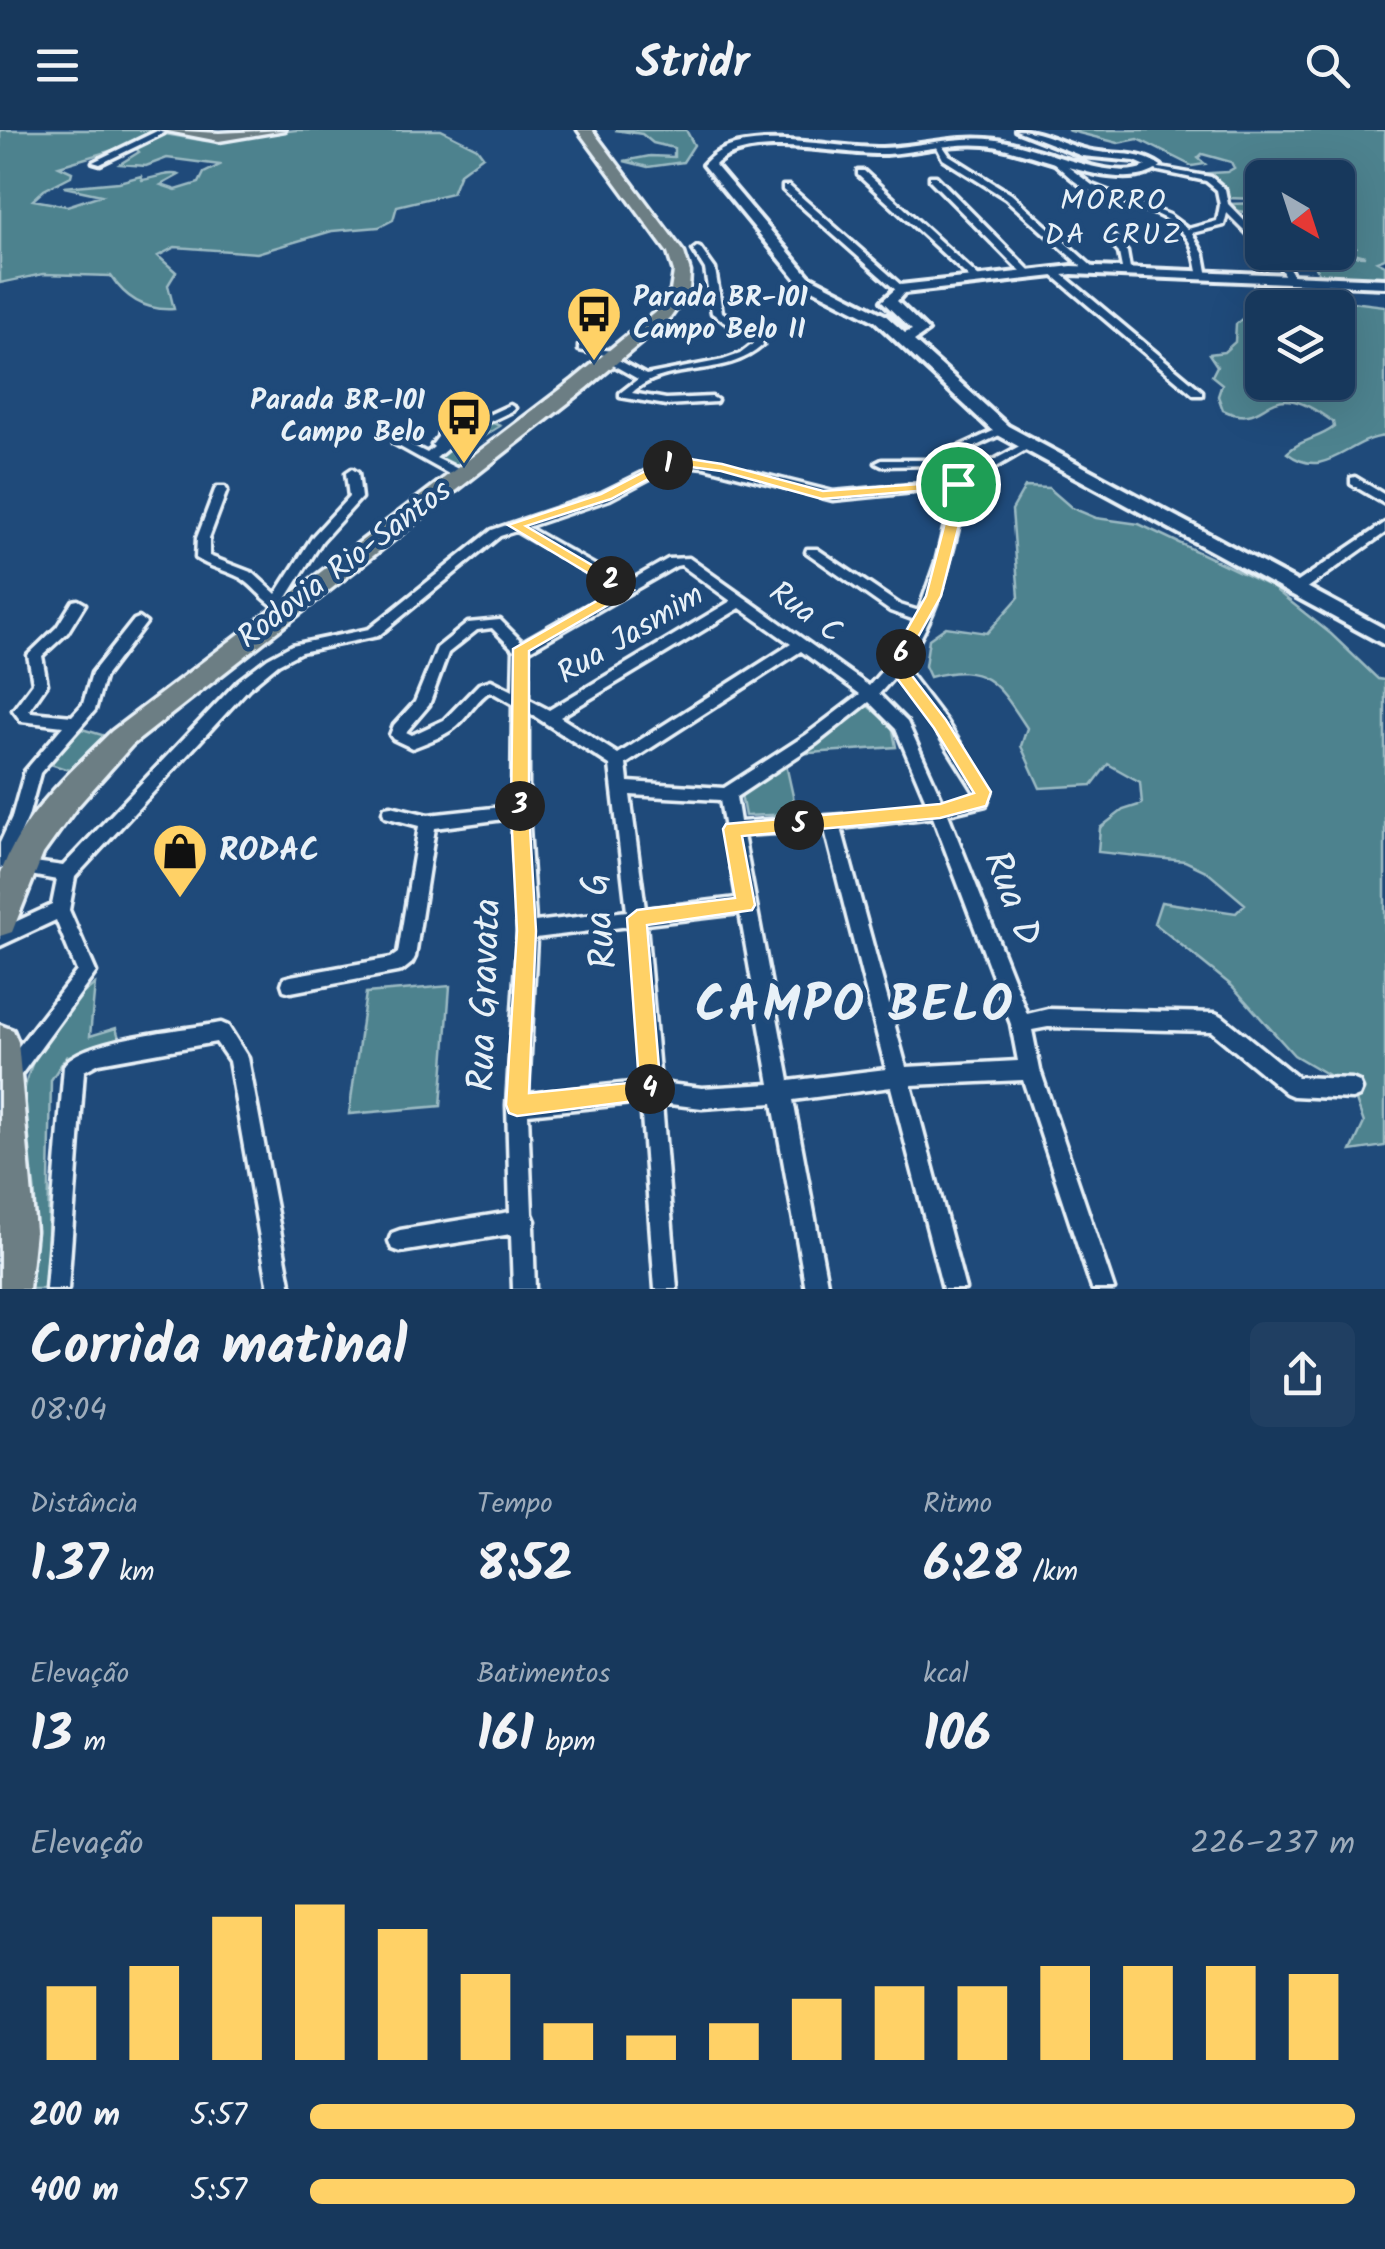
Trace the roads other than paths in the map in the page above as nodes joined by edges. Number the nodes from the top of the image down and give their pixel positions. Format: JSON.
{"nodes":[{"id":1,"x":278,"y":130,"type":"edge"},
{"id":2,"x":584,"y":130,"type":"edge"},
{"id":3,"x":1021,"y":130,"type":"edge"},
{"id":4,"x":166,"y":131,"type":"edge"},
{"id":5,"x":938,"y":145,"type":"junction"},
{"id":6,"x":1051,"y":156,"type":"junction"},
{"id":7,"x":96,"y":162,"type":"dead end"},
{"id":8,"x":1154,"y":169,"type":"junction"},
{"id":9,"x":861,"y":173,"type":"dead end"},
{"id":10,"x":932,"y":178,"type":"dead end"},
{"id":11,"x":786,"y":188,"type":"dead end"},
{"id":12,"x":1224,"y":206,"type":"junction"},
{"id":13,"x":1245,"y":226,"type":"edge"},
{"id":14,"x":1188,"y":232,"type":"junction"},
{"id":15,"x":1111,"y":239,"type":"dead end"},
{"id":16,"x":697,"y":250,"type":"dead end"},
{"id":17,"x":1092,"y":270,"type":"junction"},
{"id":18,"x":1286,"y":270,"type":"edge"},
{"id":19,"x":1053,"y":271,"type":"junction"},
{"id":20,"x":1128,"y":272,"type":"junction"},
{"id":21,"x":1028,"y":274,"type":"junction"},
{"id":22,"x":1202,"y":277,"type":"junction"},
{"id":23,"x":1290,"y":278,"type":"junction"},
{"id":24,"x":977,"y":280,"type":"junction"},
{"id":25,"x":1385,"y":283,"type":"edge"},
{"id":26,"x":900,"y":288,"type":"junction"},
{"id":27,"x":906,"y":338,"type":"junction"},
{"id":28,"x":583,"y":348,"type":"dead end"},
{"id":29,"x":613,"y":356,"type":"junction"},
{"id":30,"x":644,"y":378,"type":"junction"},
{"id":31,"x":1198,"y":394,"type":"dead end"},
{"id":32,"x":712,"y":400,"type":"dead end"},
{"id":33,"x":510,"y":408,"type":"dead end"},
{"id":34,"x":446,"y":420,"type":"dead end"},
{"id":35,"x":1002,"y":430,"type":"junction"},
{"id":36,"x":399,"y":444,"type":"dead end"},
{"id":37,"x":1027,"y":446,"type":"junction"},
{"id":38,"x":425,"y":457,"type":"junction"},
{"id":39,"x":882,"y":463,"type":"dead end"},
{"id":40,"x":352,"y":474,"type":"dead end"},
{"id":41,"x":462,"y":476,"type":"junction"},
{"id":42,"x":1356,"y":481,"type":"dead end"},
{"id":43,"x":958,"y":484,"type":"junction"},
{"id":44,"x":222,"y":490,"type":"dead end"},
{"id":45,"x":1385,"y":500,"type":"edge"},
{"id":46,"x":515,"y":525,"type":"junction"},
{"id":47,"x":1385,"y":527,"type":"edge"},
{"id":48,"x":812,"y":552,"type":"dead end"},
{"id":49,"x":627,"y":590,"type":"junction"},
{"id":50,"x":1294,"y":591,"type":"junction"},
{"id":51,"x":741,"y":601,"type":"junction"},
{"id":52,"x":78,"y":604,"type":"dead end"},
{"id":53,"x":284,"y":604,"type":"junction"},
{"id":54,"x":922,"y":617,"type":"junction"},
{"id":55,"x":139,"y":623,"type":"dead end"},
{"id":56,"x":1385,"y":638,"type":"edge"},
{"id":57,"x":800,"y":645,"type":"junction"},
{"id":58,"x":521,"y":649,"type":"junction"},
{"id":59,"x":895,"y":665,"type":"junction"},
{"id":60,"x":870,"y":694,"type":"junction"},
{"id":61,"x":520,"y":702,"type":"junction"},
{"id":62,"x":549,"y":716,"type":"junction"},
{"id":63,"x":76,"y":722,"type":"junction"},
{"id":64,"x":618,"y":762,"type":"junction"},
{"id":65,"x":622,"y":788,"type":"junction"},
{"id":66,"x":727,"y":794,"type":"junction"},
{"id":67,"x":520,"y":811,"type":"junction"},
{"id":68,"x":940,"y":811,"type":"junction"},
{"id":69,"x":391,"y":812,"type":"dead end"},
{"id":70,"x":428,"y":822,"type":"junction"},
{"id":71,"x":832,"y":824,"type":"junction"},
{"id":72,"x":732,"y":829,"type":"junction"},
{"id":73,"x":10,"y":864,"type":"edge"},
{"id":74,"x":67,"y":874,"type":"junction"},
{"id":75,"x":746,"y":905,"type":"junction"},
{"id":76,"x":60,"y":910,"type":"junction"},
{"id":77,"x":637,"y":918,"type":"junction"},
{"id":78,"x":0,"y":922,"type":"edge"},
{"id":79,"x":526,"y":931,"type":"junction"},
{"id":80,"x":0,"y":938,"type":"edge"},
{"id":81,"x":291,"y":984,"type":"dead end"},
{"id":82,"x":1021,"y":1024,"type":"junction"},
{"id":83,"x":0,"y":1042,"type":"edge"},
{"id":84,"x":1030,"y":1070,"type":"junction"},
{"id":85,"x":900,"y":1077,"type":"junction"},
{"id":86,"x":4,"y":1082,"type":"junction"},
{"id":87,"x":1352,"y":1089,"type":"dead end"},
{"id":88,"x":650,"y":1091,"type":"junction"},
{"id":89,"x":778,"y":1092,"type":"junction"},
{"id":90,"x":517,"y":1105,"type":"junction"},
{"id":91,"x":524,"y":1221,"type":"junction"},
{"id":92,"x":8,"y":1226,"type":"edge"},
{"id":93,"x":400,"y":1241,"type":"dead end"},
{"id":94,"x":8,"y":1289,"type":"edge"},
{"id":95,"x":57,"y":1289,"type":"edge"},
{"id":96,"x":280,"y":1289,"type":"edge"},
{"id":97,"x":524,"y":1289,"type":"edge"},
{"id":98,"x":666,"y":1289,"type":"edge"},
{"id":99,"x":817,"y":1289,"type":"edge"},
{"id":100,"x":954,"y":1289,"type":"edge"},
{"id":101,"x":1103,"y":1289,"type":"edge"}],
"edges":[{"from":1,"to":4,"type":"highway"},
{"from":2,"to":29,"type":"highway","name":"Rodovia Rio-Santos"},
{"from":3,"to":8,"type":"main road"},
{"from":4,"to":7,"type":"street"},
{"from":5,"to":6,"type":"main road"},
{"from":5,"to":17,"type":"street"},
{"from":5,"to":27,"type":"main road"},
{"from":6,"to":8,"type":"main road"},
{"from":6,"to":14,"type":"street"},
{"from":8,"to":12,"type":"street"},
{"from":9,"to":24,"type":"street"},
{"from":10,"to":21,"type":"street"},
{"from":11,"to":26,"type":"street"},
{"from":12,"to":13,"type":"street"},
{"from":12,"to":14,"type":"street"},
{"from":14,"to":22,"type":"street"},
{"from":15,"to":20,"type":"street"},
{"from":16,"to":30,"type":"street"},
{"from":17,"to":19,"type":"main road"},
{"from":17,"to":20,"type":"main road"},
{"from":18,"to":23,"type":"street"},
{"from":19,"to":21,"type":"main road"},
{"from":19,"to":31,"type":"street"},
{"from":20,"to":22,"type":"main road"},
{"from":21,"to":24,"type":"main road"},
{"from":22,"to":23,"type":"main road"},
{"from":23,"to":25,"type":"main road"},
{"from":24,"to":26,"type":"main road"},
{"from":26,"to":27,"type":"main road"},
{"from":27,"to":35,"type":"main road"},
{"from":28,"to":29,"type":"street"},
{"from":29,"to":30,"type":"street"},
{"from":29,"to":41,"type":"highway","name":"Rodovia Rio-Santos"},
{"from":30,"to":32,"type":"street"},
{"from":33,"to":38,"type":"street"},
{"from":34,"to":38,"type":"street"},
{"from":35,"to":37,"type":"main road"},
{"from":35,"to":39,"type":"street"},
{"from":36,"to":38,"type":"street"},
{"from":37,"to":43,"type":"street"},
{"from":37,"to":50,"type":"main road"},
{"from":38,"to":41,"type":"street"},
{"from":40,"to":53,"type":"street"},
{"from":41,"to":53,"type":"highway","name":"Rodovia Rio-Santos"},
{"from":42,"to":45,"type":"street"},
{"from":43,"to":46,"type":"street"},
{"from":43,"to":54,"type":"street"},
{"from":44,"to":53,"type":"street"},
{"from":46,"to":49,"type":"street"},
{"from":46,"to":74,"type":"street"},
{"from":47,"to":50,"type":"street"},
{"from":48,"to":54,"type":"street"},
{"from":49,"to":51,"type":"street","name":"Rua C"},
{"from":49,"to":58,"type":"street"},
{"from":50,"to":56,"type":"main road"},
{"from":51,"to":57,"type":"street","name":"Rua C"},
{"from":51,"to":62,"type":"street","name":"Rua Jasmim"},
{"from":52,"to":63,"type":"street"},
{"from":53,"to":73,"type":"highway","name":"Rodovia Rio-Santos"},
{"from":54,"to":59,"type":"street"},
{"from":55,"to":63,"type":"street"},
{"from":57,"to":60,"type":"street","name":"Rua C"},
{"from":57,"to":64,"type":"street"},
{"from":58,"to":61,"type":"street","name":"Rua Gravata"},
{"from":58,"to":61,"type":"street"},
{"from":59,"to":60,"type":"street"},
{"from":59,"to":68,"type":"street"},
{"from":60,"to":66,"type":"street"},
{"from":60,"to":68,"type":"street","name":"Rua C"},
{"from":61,"to":62,"type":"street"},
{"from":61,"to":67,"type":"street","name":"Rua Gravata"},
{"from":62,"to":64,"type":"street"},
{"from":63,"to":73,"type":"street"},
{"from":64,"to":65,"type":"street","name":"Rua G"},
{"from":65,"to":66,"type":"street"},
{"from":65,"to":77,"type":"street","name":"Rua G"},
{"from":66,"to":72,"type":"street"},
{"from":67,"to":70,"type":"street"},
{"from":67,"to":79,"type":"street","name":"Rua Gravata"},
{"from":68,"to":71,"type":"street"},
{"from":68,"to":82,"type":"street","name":"Rua D"},
{"from":69,"to":70,"type":"street"},
{"from":70,"to":81,"type":"street"},
{"from":71,"to":72,"type":"street"},
{"from":71,"to":85,"type":"street"},
{"from":72,"to":75,"type":"street"},
{"from":73,"to":74,"type":"street"},
{"from":73,"to":78,"type":"highway","name":"Rodovia Rio-Santos"},
{"from":74,"to":76,"type":"street"},
{"from":75,"to":77,"type":"street"},
{"from":75,"to":89,"type":"street"},
{"from":76,"to":80,"type":"street"},
{"from":76,"to":86,"type":"street"},
{"from":77,"to":79,"type":"street"},
{"from":77,"to":88,"type":"street","name":"Rua G"},
{"from":79,"to":90,"type":"street","name":"Rua Gravata"},
{"from":82,"to":84,"type":"street","name":"Rua D"},
{"from":82,"to":87,"type":"street"},
{"from":83,"to":86,"type":"highway"},
{"from":84,"to":85,"type":"street"},
{"from":84,"to":101,"type":"street","name":"Rua D"},
{"from":85,"to":89,"type":"street"},
{"from":85,"to":100,"type":"street"},
{"from":86,"to":92,"type":"highway"},
{"from":88,"to":89,"type":"street"},
{"from":88,"to":90,"type":"street"},
{"from":88,"to":98,"type":"street","name":"Rua G"},
{"from":89,"to":99,"type":"street"},
{"from":90,"to":91,"type":"street","name":"Rua Gravata"},
{"from":91,"to":93,"type":"street"},
{"from":91,"to":97,"type":"street","name":"Rua Gravata"},
{"from":92,"to":94,"type":"highway"},
{"from":95,"to":96,"type":"street"}]}
